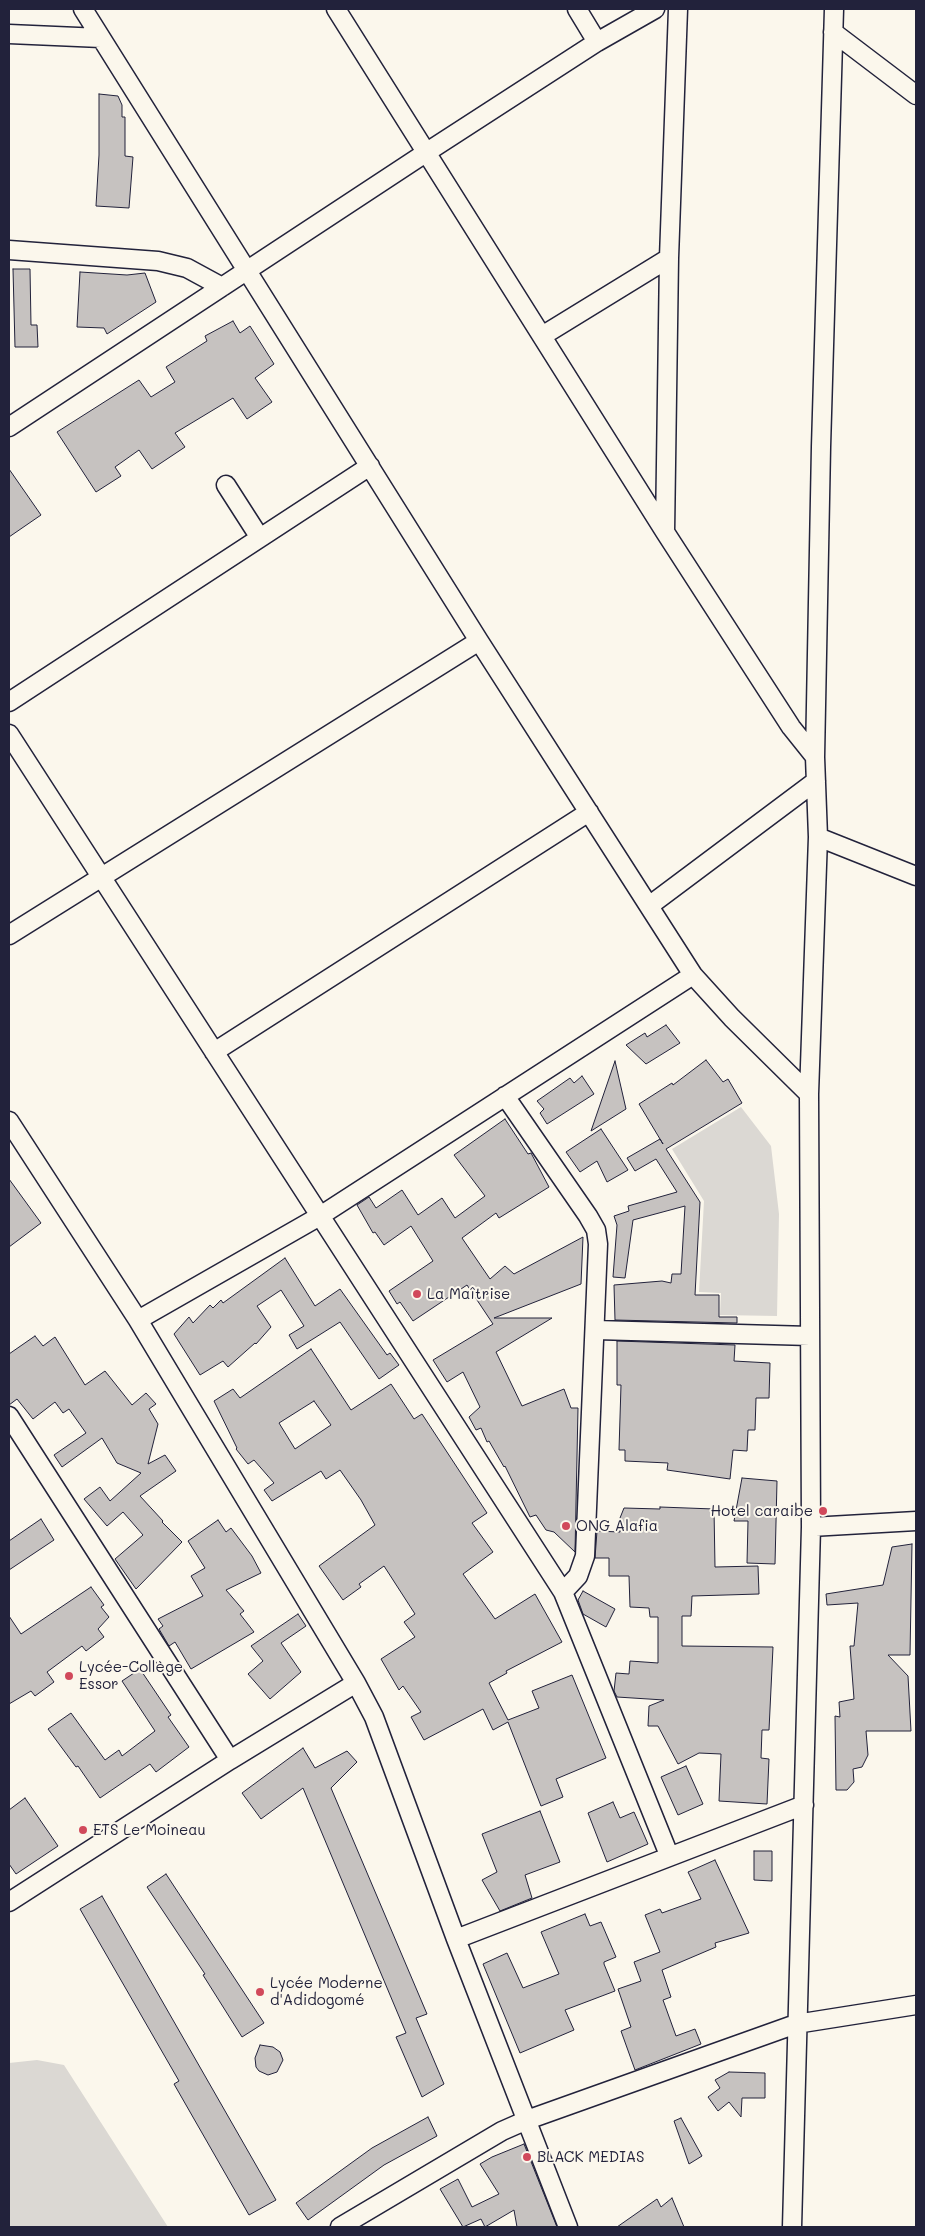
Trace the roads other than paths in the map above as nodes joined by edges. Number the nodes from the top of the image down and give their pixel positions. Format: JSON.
{"nodes":[{"id":1,"x":83,"y":9,"type":"edge"},
{"id":2,"x":336,"y":9,"type":"edge"},
{"id":3,"x":577,"y":9,"type":"edge"},
{"id":4,"x":655,"y":9,"type":"edge"},
{"id":5,"x":678,"y":9,"type":"edge"},
{"id":6,"x":834,"y":9,"type":"edge"},
{"id":7,"x":833,"y":32,"type":"junction"},
{"id":8,"x":9,"y":34,"type":"edge"},
{"id":9,"x":101,"y":38,"type":"junction"},
{"id":10,"x":597,"y":42,"type":"junction"},
{"id":11,"x":916,"y":94,"type":"edge"},
{"id":12,"x":427,"y":152,"type":"junction"},
{"id":13,"x":9,"y":250,"type":"edge"},
{"id":14,"x":669,"y":258,"type":"junction"},
{"id":15,"x":247,"y":270,"type":"junction"},
{"id":16,"x":222,"y":286,"type":"junction"},
{"id":17,"x":542,"y":336,"type":"junction"},
{"id":18,"x":9,"y":427,"type":"edge"},
{"id":19,"x":370,"y":466,"type":"junction"},
{"id":20,"x":226,"y":485,"type":"dead end"},
{"id":21,"x":665,"y":532,"type":"junction"},
{"id":22,"x":260,"y":538,"type":"junction"},
{"id":23,"x":479,"y":641,"type":"junction"},
{"id":24,"x":9,"y":702,"type":"edge"},
{"id":25,"x":9,"y":734,"type":"edge"},
{"id":26,"x":815,"y":757,"type":"junction"},
{"id":27,"x":816,"y":781,"type":"junction"},
{"id":28,"x":589,"y":812,"type":"junction"},
{"id":29,"x":818,"y":838,"type":"junction"},
{"id":30,"x":916,"y":876,"type":"edge"},
{"id":31,"x":101,"y":877,"type":"junction"},
{"id":32,"x":649,"y":906,"type":"junction"},
{"id":33,"x":9,"y":935,"type":"edge"},
{"id":34,"x":694,"y":975,"type":"junction"},
{"id":35,"x":214,"y":1052,"type":"junction"},
{"id":36,"x":809,"y":1094,"type":"junction"},
{"id":37,"x":505,"y":1096,"type":"junction"},
{"id":38,"x":9,"y":1120,"type":"edge"},
{"id":39,"x":320,"y":1216,"type":"junction"},
{"id":40,"x":138,"y":1320,"type":"junction"},
{"id":41,"x":596,"y":1330,"type":"junction"},
{"id":42,"x":810,"y":1336,"type":"junction"},
{"id":43,"x":9,"y":1416,"type":"edge"},
{"id":44,"x":916,"y":1521,"type":"edge"},
{"id":45,"x":811,"y":1527,"type":"junction"},
{"id":46,"x":564,"y":1592,"type":"junction"},
{"id":47,"x":356,"y":1683,"type":"junction"},
{"id":48,"x":230,"y":1760,"type":"junction"},
{"id":49,"x":804,"y":1805,"type":"junction"},
{"id":50,"x":669,"y":1855,"type":"junction"},
{"id":51,"x":10,"y":1898,"type":"edge"},
{"id":52,"x":456,"y":1939,"type":"junction"},
{"id":53,"x":916,"y":2004,"type":"edge"},
{"id":54,"x":796,"y":2024,"type":"junction"},
{"id":55,"x":527,"y":2120,"type":"junction"},
{"id":56,"x":340,"y":2227,"type":"edge"},
{"id":57,"x":568,"y":2227,"type":"edge"},
{"id":58,"x":792,"y":2227,"type":"edge"}],
"edges":[{"from":1,"to":9,"type":"street"},
{"from":2,"to":12,"type":"street"},
{"from":3,"to":10,"type":"street"},
{"from":4,"to":10,"type":"street"},
{"from":5,"to":14,"type":"street"},
{"from":6,"to":7,"type":"street"},
{"from":7,"to":11,"type":"street"},
{"from":7,"to":26,"type":"street"},
{"from":8,"to":9,"type":"street"},
{"from":9,"to":15,"type":"street"},
{"from":10,"to":12,"type":"street"},
{"from":12,"to":15,"type":"street"},
{"from":12,"to":17,"type":"street"},
{"from":13,"to":16,"type":"street"},
{"from":14,"to":17,"type":"street"},
{"from":14,"to":21,"type":"street"},
{"from":15,"to":16,"type":"street"},
{"from":15,"to":19,"type":"street"},
{"from":16,"to":18,"type":"street"},
{"from":17,"to":21,"type":"street"},
{"from":19,"to":22,"type":"street"},
{"from":19,"to":23,"type":"street"},
{"from":20,"to":22,"type":"street"},
{"from":21,"to":26,"type":"street"},
{"from":22,"to":24,"type":"street"},
{"from":23,"to":28,"type":"street"},
{"from":23,"to":31,"type":"street"},
{"from":25,"to":31,"type":"street"},
{"from":26,"to":27,"type":"street"},
{"from":27,"to":29,"type":"street"},
{"from":27,"to":32,"type":"street"},
{"from":28,"to":32,"type":"street"},
{"from":28,"to":35,"type":"street"},
{"from":29,"to":30,"type":"street"},
{"from":29,"to":36,"type":"street"},
{"from":31,"to":33,"type":"street"},
{"from":31,"to":35,"type":"street"},
{"from":32,"to":34,"type":"street"},
{"from":34,"to":36,"type":"street"},
{"from":34,"to":37,"type":"street"},
{"from":35,"to":39,"type":"street"},
{"from":36,"to":42,"type":"street"},
{"from":37,"to":39,"type":"street"},
{"from":37,"to":41,"type":"street"},
{"from":38,"to":40,"type":"street"},
{"from":39,"to":40,"type":"street"},
{"from":39,"to":46,"type":"street"},
{"from":40,"to":47,"type":"street"},
{"from":41,"to":42,"type":"street"},
{"from":41,"to":46,"type":"street"},
{"from":42,"to":45,"type":"street"},
{"from":43,"to":48,"type":"street"},
{"from":44,"to":45,"type":"street"},
{"from":45,"to":49,"type":"street"},
{"from":46,"to":50,"type":"street"},
{"from":47,"to":48,"type":"street"},
{"from":47,"to":52,"type":"street"},
{"from":48,"to":51,"type":"street"},
{"from":49,"to":50,"type":"street"},
{"from":49,"to":54,"type":"street"},
{"from":50,"to":52,"type":"street"},
{"from":52,"to":55,"type":"street"},
{"from":53,"to":54,"type":"street"},
{"from":54,"to":55,"type":"street"},
{"from":54,"to":58,"type":"street"},
{"from":55,"to":56,"type":"street"},
{"from":55,"to":57,"type":"street"}]}
